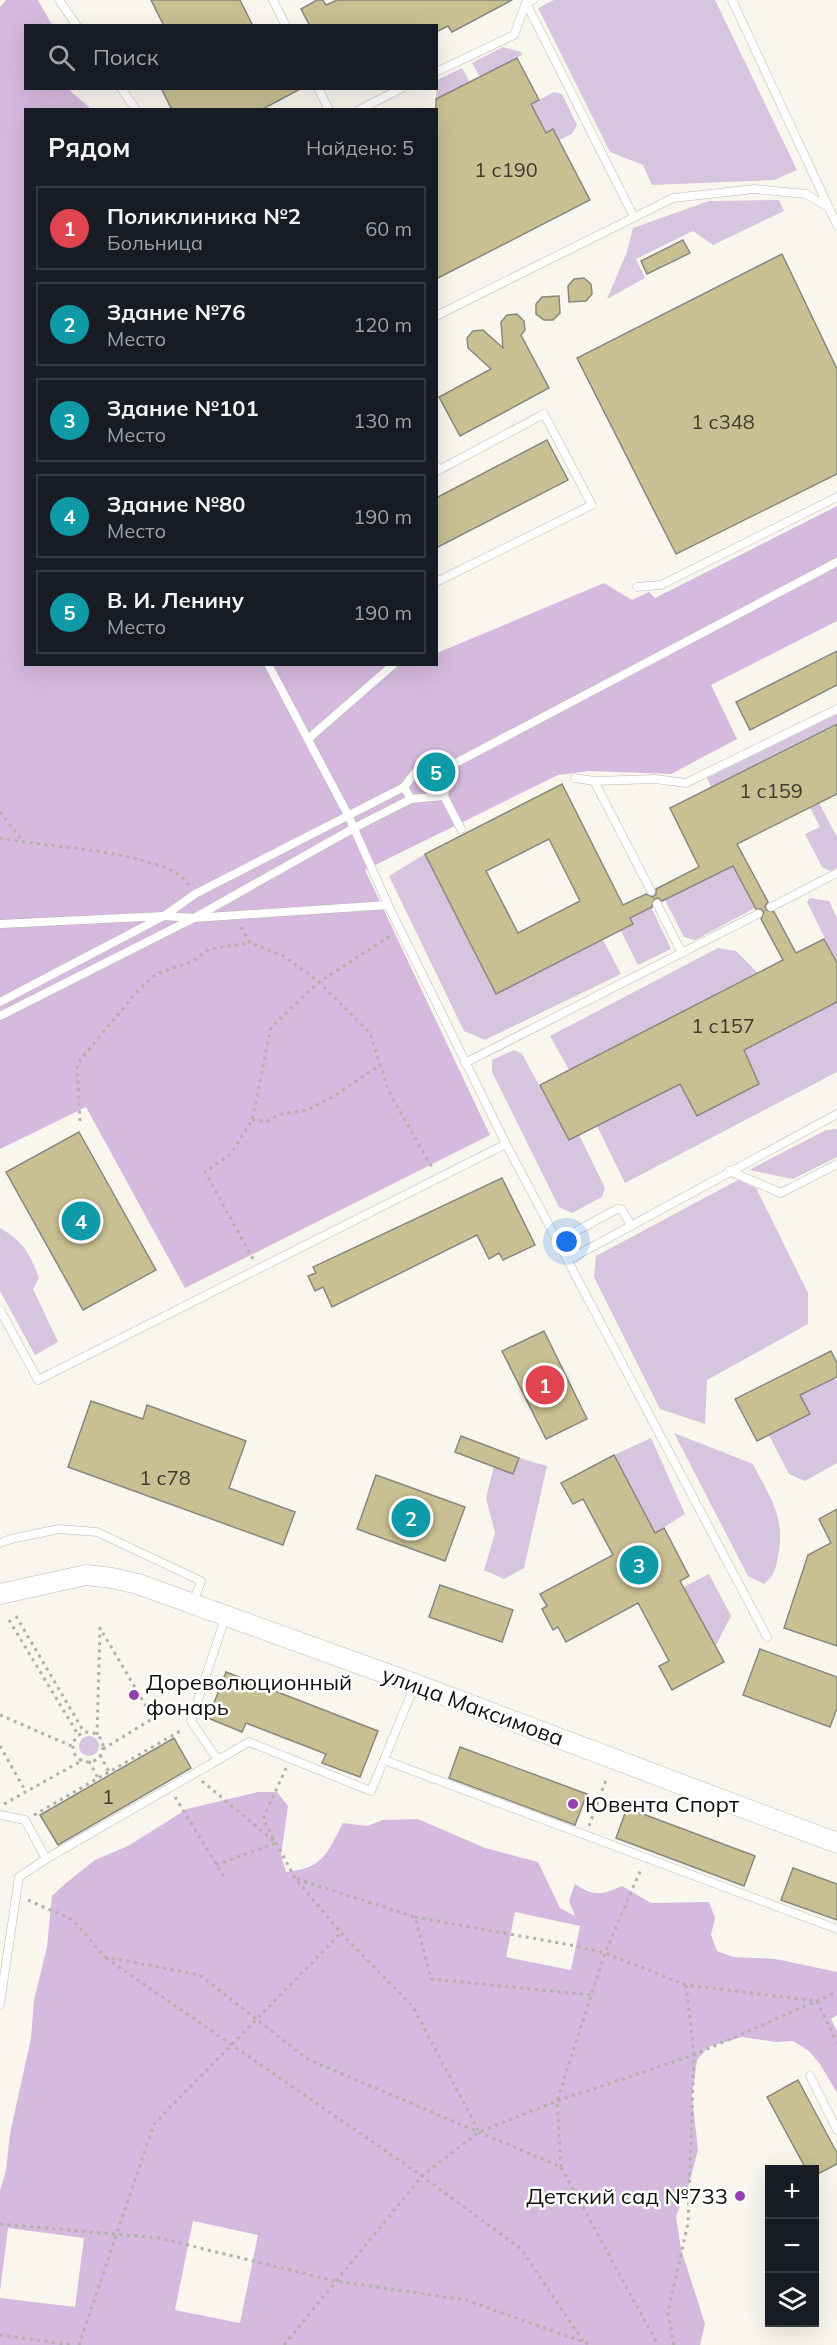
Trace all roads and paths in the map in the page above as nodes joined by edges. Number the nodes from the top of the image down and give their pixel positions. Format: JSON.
{"nodes":[{"id":1,"x":59,"y":0,"type":"edge"},
{"id":2,"x":732,"y":0,"type":"edge"},
{"id":3,"x":275,"y":1,"type":"edge"},
{"id":4,"x":529,"y":2,"type":"edge"},
{"id":5,"x":76,"y":24,"type":"edge"},
{"id":6,"x":285,"y":24,"type":"edge"},
{"id":7,"x":438,"y":71,"type":"edge"},
{"id":8,"x":122,"y":90,"type":"edge"},
{"id":9,"x":319,"y":90,"type":"edge"},
{"id":10,"x":398,"y":90,"type":"edge"},
{"id":11,"x":135,"y":108,"type":"edge"},
{"id":12,"x":328,"y":108,"type":"edge"},
{"id":13,"x":363,"y":108,"type":"edge"},
{"id":14,"x":828,"y":207,"type":"junction"},
{"id":15,"x":634,"y":217,"type":"junction"},
{"id":16,"x":837,"y":225,"type":"edge"},
{"id":17,"x":438,"y":315,"type":"edge"},
{"id":18,"x":438,"y":468,"type":"edge"},
{"id":19,"x":837,"y":497,"type":"edge"},
{"id":20,"x":837,"y":562,"type":"edge"},
{"id":21,"x":438,"y":581,"type":"edge"},
{"id":22,"x":637,"y":587,"type":"dead end"},
{"id":23,"x":269,"y":666,"type":"edge"},
{"id":24,"x":392,"y":666,"type":"edge"},
{"id":25,"x":837,"y":709,"type":"edge"},
{"id":26,"x":308,"y":739,"type":"junction"},
{"id":27,"x":450,"y":766,"type":"junction"},
{"id":28,"x":575,"y":778,"type":"dead end"},
{"id":29,"x":594,"y":782,"type":"junction"},
{"id":30,"x":404,"y":787,"type":"junction"},
{"id":31,"x":444,"y":796,"type":"junction"},
{"id":32,"x":411,"y":799,"type":"junction"},
{"id":33,"x":0,"y":812,"type":"edge"},
{"id":34,"x":348,"y":815,"type":"junction"},
{"id":35,"x":354,"y":828,"type":"junction"},
{"id":36,"x":461,"y":829,"type":"dead end"},
{"id":37,"x":0,"y":838,"type":"edge"},
{"id":38,"x":24,"y":843,"type":"junction"},
{"id":39,"x":837,"y":873,"type":"edge"},
{"id":40,"x":651,"y":891,"type":"dead end"},
{"id":41,"x":195,"y":894,"type":"junction"},
{"id":42,"x":657,"y":904,"type":"dead end"},
{"id":43,"x":388,"y":905,"type":"junction"},
{"id":44,"x":771,"y":907,"type":"dead end"},
{"id":45,"x":758,"y":914,"type":"dead end"},
{"id":46,"x":164,"y":915,"type":"junction"},
{"id":47,"x":234,"y":915,"type":"junction"},
{"id":48,"x":194,"y":918,"type":"junction"},
{"id":49,"x":0,"y":924,"type":"edge"},
{"id":50,"x":400,"y":929,"type":"junction"},
{"id":51,"x":250,"y":944,"type":"junction"},
{"id":52,"x":682,"y":952,"type":"junction"},
{"id":53,"x":319,"y":982,"type":"junction"},
{"id":54,"x":0,"y":1002,"type":"edge"},
{"id":55,"x":0,"y":1016,"type":"edge"},
{"id":56,"x":465,"y":1063,"type":"junction"},
{"id":57,"x":380,"y":1065,"type":"junction"},
{"id":58,"x":837,"y":1114,"type":"edge"},
{"id":59,"x":252,"y":1120,"type":"junction"},
{"id":60,"x":80,"y":1121,"type":"dead end"},
{"id":61,"x":506,"y":1144,"type":"junction"},
{"id":62,"x":837,"y":1164,"type":"edge"},
{"id":63,"x":729,"y":1172,"type":"junction"},
{"id":64,"x":438,"y":1178,"type":"junction"},
{"id":65,"x":632,"y":1226,"type":"junction"},
{"id":66,"x":558,"y":1241,"type":"junction"},
{"id":67,"x":568,"y":1260,"type":"junction"},
{"id":68,"x":258,"y":1269,"type":"junction"},
{"id":69,"x":0,"y":1310,"type":"edge"},
{"id":70,"x":0,"y":1544,"type":"edge"},
{"id":71,"x":29,"y":1588,"type":"junction"},
{"id":72,"x":0,"y":1594,"type":"edge"},
{"id":73,"x":193,"y":1604,"type":"junction"},
{"id":74,"x":8,"y":1613,"type":"edge"},
{"id":75,"x":226,"y":1616,"type":"junction"},
{"id":76,"x":767,"y":1637,"type":"dead end"},
{"id":77,"x":415,"y":1684,"type":"junction"},
{"id":78,"x":0,"y":1715,"type":"edge"},
{"id":79,"x":153,"y":1718,"type":"junction"},
{"id":80,"x":192,"y":1722,"type":"junction"},
{"id":81,"x":84,"y":1732,"type":"junction"},
{"id":82,"x":97,"y":1735,"type":"junction"},
{"id":83,"x":79,"y":1736,"type":"junction"},
{"id":84,"x":0,"y":1746,"type":"edge"},
{"id":85,"x":74,"y":1747,"type":"junction"},
{"id":86,"x":103,"y":1749,"type":"junction"},
{"id":87,"x":100,"y":1755,"type":"junction"},
{"id":88,"x":290,"y":1759,"type":"junction"},
{"id":89,"x":83,"y":1760,"type":"junction"},
{"id":90,"x":218,"y":1760,"type":"junction"},
{"id":91,"x":384,"y":1760,"type":"junction"},
{"id":92,"x":89,"y":1761,"type":"junction"},
{"id":93,"x":109,"y":1772,"type":"junction"},
{"id":94,"x":194,"y":1774,"type":"junction"},
{"id":95,"x":98,"y":1778,"type":"junction"},
{"id":96,"x":606,"y":1780,"type":"dead end"},
{"id":97,"x":170,"y":1788,"type":"junction"},
{"id":98,"x":26,"y":1792,"type":"junction"},
{"id":99,"x":0,"y":1807,"type":"edge"},
{"id":100,"x":0,"y":1815,"type":"edge"},
{"id":101,"x":25,"y":1820,"type":"junction"},
{"id":102,"x":586,"y":1835,"type":"junction"},
{"id":103,"x":837,"y":1843,"type":"edge"},
{"id":104,"x":276,"y":1844,"type":"junction"},
{"id":105,"x":646,"y":1858,"type":"junction"},
{"id":106,"x":46,"y":1859,"type":"junction"},
{"id":107,"x":216,"y":1865,"type":"junction"},
{"id":108,"x":225,"y":1878,"type":"dead end"},
{"id":109,"x":295,"y":1878,"type":"junction"},
{"id":110,"x":16,"y":1894,"type":"junction"},
{"id":111,"x":415,"y":1917,"type":"junction"},
{"id":112,"x":837,"y":1929,"type":"edge"},
{"id":113,"x":341,"y":1933,"type":"junction"},
{"id":114,"x":605,"y":1953,"type":"junction"},
{"id":115,"x":105,"y":1957,"type":"junction"},
{"id":116,"x":686,"y":1985,"type":"junction"},
{"id":117,"x":837,"y":1992,"type":"edge"},
{"id":118,"x":591,"y":1995,"type":"junction"},
{"id":119,"x":817,"y":2001,"type":"junction"},
{"id":120,"x":0,"y":2004,"type":"edge"},
{"id":121,"x":256,"y":2019,"type":"junction"},
{"id":122,"x":837,"y":2043,"type":"edge"},
{"id":123,"x":231,"y":2044,"type":"junction"},
{"id":124,"x":694,"y":2055,"type":"junction"},
{"id":125,"x":810,"y":2076,"type":"dead end"},
{"id":126,"x":557,"y":2101,"type":"junction"},
{"id":127,"x":837,"y":2130,"type":"edge"},
{"id":128,"x":479,"y":2132,"type":"junction"},
{"id":129,"x":561,"y":2167,"type":"junction"},
{"id":130,"x":422,"y":2176,"type":"junction"},
{"id":131,"x":0,"y":2224,"type":"edge"},
{"id":132,"x":118,"y":2234,"type":"junction"},
{"id":133,"x":335,"y":2280,"type":"junction"},
{"id":134,"x":0,"y":2335,"type":"edge"},
{"id":135,"x":582,"y":2341,"type":"junction"},
{"id":136,"x":72,"y":2345,"type":"edge"},
{"id":137,"x":80,"y":2345,"type":"edge"},
{"id":138,"x":284,"y":2345,"type":"edge"},
{"id":139,"x":592,"y":2345,"type":"edge"},
{"id":140,"x":658,"y":2345,"type":"edge"},
{"id":141,"x":674,"y":2345,"type":"edge"}],
"edges":[{"from":1,"to":5,"type":"lane"},
{"from":2,"to":14,"type":"lane"},
{"from":3,"to":6,"type":"lane"},
{"from":4,"to":7,"type":"lane"},
{"from":4,"to":15,"type":"lane"},
{"from":8,"to":11,"type":"lane"},
{"from":9,"to":12,"type":"lane"},
{"from":10,"to":13,"type":"lane"},
{"from":14,"to":15,"type":"lane"},
{"from":14,"to":16,"type":"lane"},
{"from":15,"to":17,"type":"lane"},
{"from":18,"to":21,"type":"lane"},
{"from":19,"to":22,"type":"lane"},
{"from":20,"to":27,"type":"lane"},
{"from":23,"to":26,"type":"lane"},
{"from":24,"to":26,"type":"lane"},
{"from":25,"to":29,"type":"lane"},
{"from":26,"to":34,"type":"lane"},
{"from":27,"to":30,"type":"lane"},
{"from":27,"to":31,"type":"lane"},
{"from":28,"to":29,"type":"lane"},
{"from":29,"to":40,"type":"lane"},
{"from":30,"to":32,"type":"lane"},
{"from":30,"to":34,"type":"lane"},
{"from":31,"to":32,"type":"lane"},
{"from":31,"to":36,"type":"lane"},
{"from":32,"to":35,"type":"lane"},
{"from":33,"to":38,"type":"path"},
{"from":34,"to":35,"type":"lane"},
{"from":34,"to":41,"type":"lane"},
{"from":35,"to":43,"type":"lane"},
{"from":35,"to":48,"type":"lane"},
{"from":37,"to":38,"type":"path"},
{"from":38,"to":41,"type":"path"},
{"from":39,"to":44,"type":"lane"},
{"from":41,"to":46,"type":"lane"},
{"from":42,"to":52,"type":"lane"},
{"from":43,"to":47,"type":"lane"},
{"from":43,"to":50,"type":"lane"},
{"from":45,"to":52,"type":"lane"},
{"from":46,"to":48,"type":"lane"},
{"from":46,"to":49,"type":"lane"},
{"from":46,"to":54,"type":"lane"},
{"from":47,"to":48,"type":"lane"},
{"from":47,"to":51,"type":"path"},
{"from":48,"to":55,"type":"lane"},
{"from":50,"to":53,"type":"path"},
{"from":50,"to":56,"type":"lane"},
{"from":51,"to":53,"type":"path"},
{"from":51,"to":60,"type":"path"},
{"from":52,"to":56,"type":"lane"},
{"from":53,"to":57,"type":"path"},
{"from":53,"to":59,"type":"path"},
{"from":56,"to":61,"type":"lane"},
{"from":57,"to":59,"type":"path"},
{"from":57,"to":64,"type":"path"},
{"from":58,"to":63,"type":"lane"},
{"from":59,"to":68,"type":"path"},
{"from":61,"to":64,"type":"lane"},
{"from":61,"to":66,"type":"lane"},
{"from":62,"to":63,"type":"lane"},
{"from":63,"to":65,"type":"lane"},
{"from":64,"to":68,"type":"lane"},
{"from":65,"to":66,"type":"lane"},
{"from":65,"to":67,"type":"lane"},
{"from":66,"to":67,"type":"lane"},
{"from":67,"to":76,"type":"lane"},
{"from":68,"to":69,"type":"lane"},
{"from":70,"to":73,"type":"lane"},
{"from":71,"to":72,"type":"street","name":"улица Максимова"},
{"from":71,"to":73,"type":"street","name":"улица Максимова"},
{"from":71,"to":74,"type":"street"},
{"from":73,"to":75,"type":"street","name":"улица Максимова"},
{"from":74,"to":81,"type":"path"},
{"from":74,"to":83,"type":"path"},
{"from":75,"to":77,"type":"street","name":"улица Максимова"},
{"from":75,"to":80,"type":"lane"},
{"from":77,"to":91,"type":"lane"},
{"from":77,"to":103,"type":"street","name":"улица Максимова"},
{"from":78,"to":85,"type":"path"},
{"from":79,"to":80,"type":"path"},
{"from":79,"to":82,"type":"path"},
{"from":79,"to":86,"type":"path"},
{"from":80,"to":90,"type":"lane"},
{"from":80,"to":93,"type":"path"},
{"from":81,"to":82,"type":"path"},
{"from":81,"to":83,"type":"path"},
{"from":82,"to":86,"type":"path"},
{"from":83,"to":85,"type":"path"},
{"from":84,"to":98,"type":"path"},
{"from":85,"to":89,"type":"path"},
{"from":86,"to":87,"type":"path"},
{"from":87,"to":92,"type":"path"},
{"from":87,"to":93,"type":"path"},
{"from":88,"to":90,"type":"lane"},
{"from":88,"to":91,"type":"lane"},
{"from":88,"to":104,"type":"path"},
{"from":89,"to":92,"type":"path"},
{"from":89,"to":98,"type":"path"},
{"from":90,"to":94,"type":"lane"},
{"from":91,"to":102,"type":"lane"},
{"from":92,"to":95,"type":"path"},
{"from":93,"to":95,"type":"path"},
{"from":94,"to":97,"type":"lane"},
{"from":94,"to":104,"type":"path"},
{"from":95,"to":101,"type":"path"},
{"from":96,"to":102,"type":"path"},
{"from":97,"to":106,"type":"lane"},
{"from":97,"to":107,"type":"path"},
{"from":98,"to":99,"type":"path"},
{"from":100,"to":101,"type":"lane"},
{"from":101,"to":106,"type":"lane"},
{"from":102,"to":105,"type":"lane"},
{"from":104,"to":107,"type":"path"},
{"from":104,"to":109,"type":"path"},
{"from":105,"to":112,"type":"lane"},
{"from":105,"to":114,"type":"path"},
{"from":106,"to":110,"type":"lane"},
{"from":107,"to":108,"type":"path"},
{"from":109,"to":111,"type":"path"},
{"from":109,"to":113,"type":"path"},
{"from":110,"to":115,"type":"path"},
{"from":110,"to":120,"type":"lane"},
{"from":111,"to":114,"type":"path"},
{"from":111,"to":118,"type":"path"},
{"from":113,"to":121,"type":"path"},
{"from":113,"to":128,"type":"path"},
{"from":114,"to":116,"type":"path"},
{"from":114,"to":118,"type":"path"},
{"from":115,"to":121,"type":"path"},
{"from":115,"to":123,"type":"path"},
{"from":116,"to":119,"type":"path"},
{"from":116,"to":124,"type":"path"},
{"from":117,"to":119,"type":"path"},
{"from":118,"to":126,"type":"path"},
{"from":119,"to":122,"type":"path"},
{"from":119,"to":124,"type":"path"},
{"from":121,"to":123,"type":"path"},
{"from":121,"to":128,"type":"path"},
{"from":123,"to":130,"type":"path"},
{"from":123,"to":132,"type":"path"},
{"from":124,"to":126,"type":"path"},
{"from":124,"to":141,"type":"path"},
{"from":125,"to":127,"type":"lane"},
{"from":126,"to":128,"type":"path"},
{"from":126,"to":129,"type":"path"},
{"from":128,"to":129,"type":"path"},
{"from":128,"to":130,"type":"path"},
{"from":129,"to":140,"type":"path"},
{"from":130,"to":133,"type":"path"},
{"from":130,"to":135,"type":"path"},
{"from":131,"to":132,"type":"path"},
{"from":132,"to":133,"type":"path"},
{"from":132,"to":137,"type":"path"},
{"from":133,"to":135,"type":"path"},
{"from":133,"to":138,"type":"path"},
{"from":134,"to":136,"type":"path"},
{"from":135,"to":139,"type":"path"}]}
